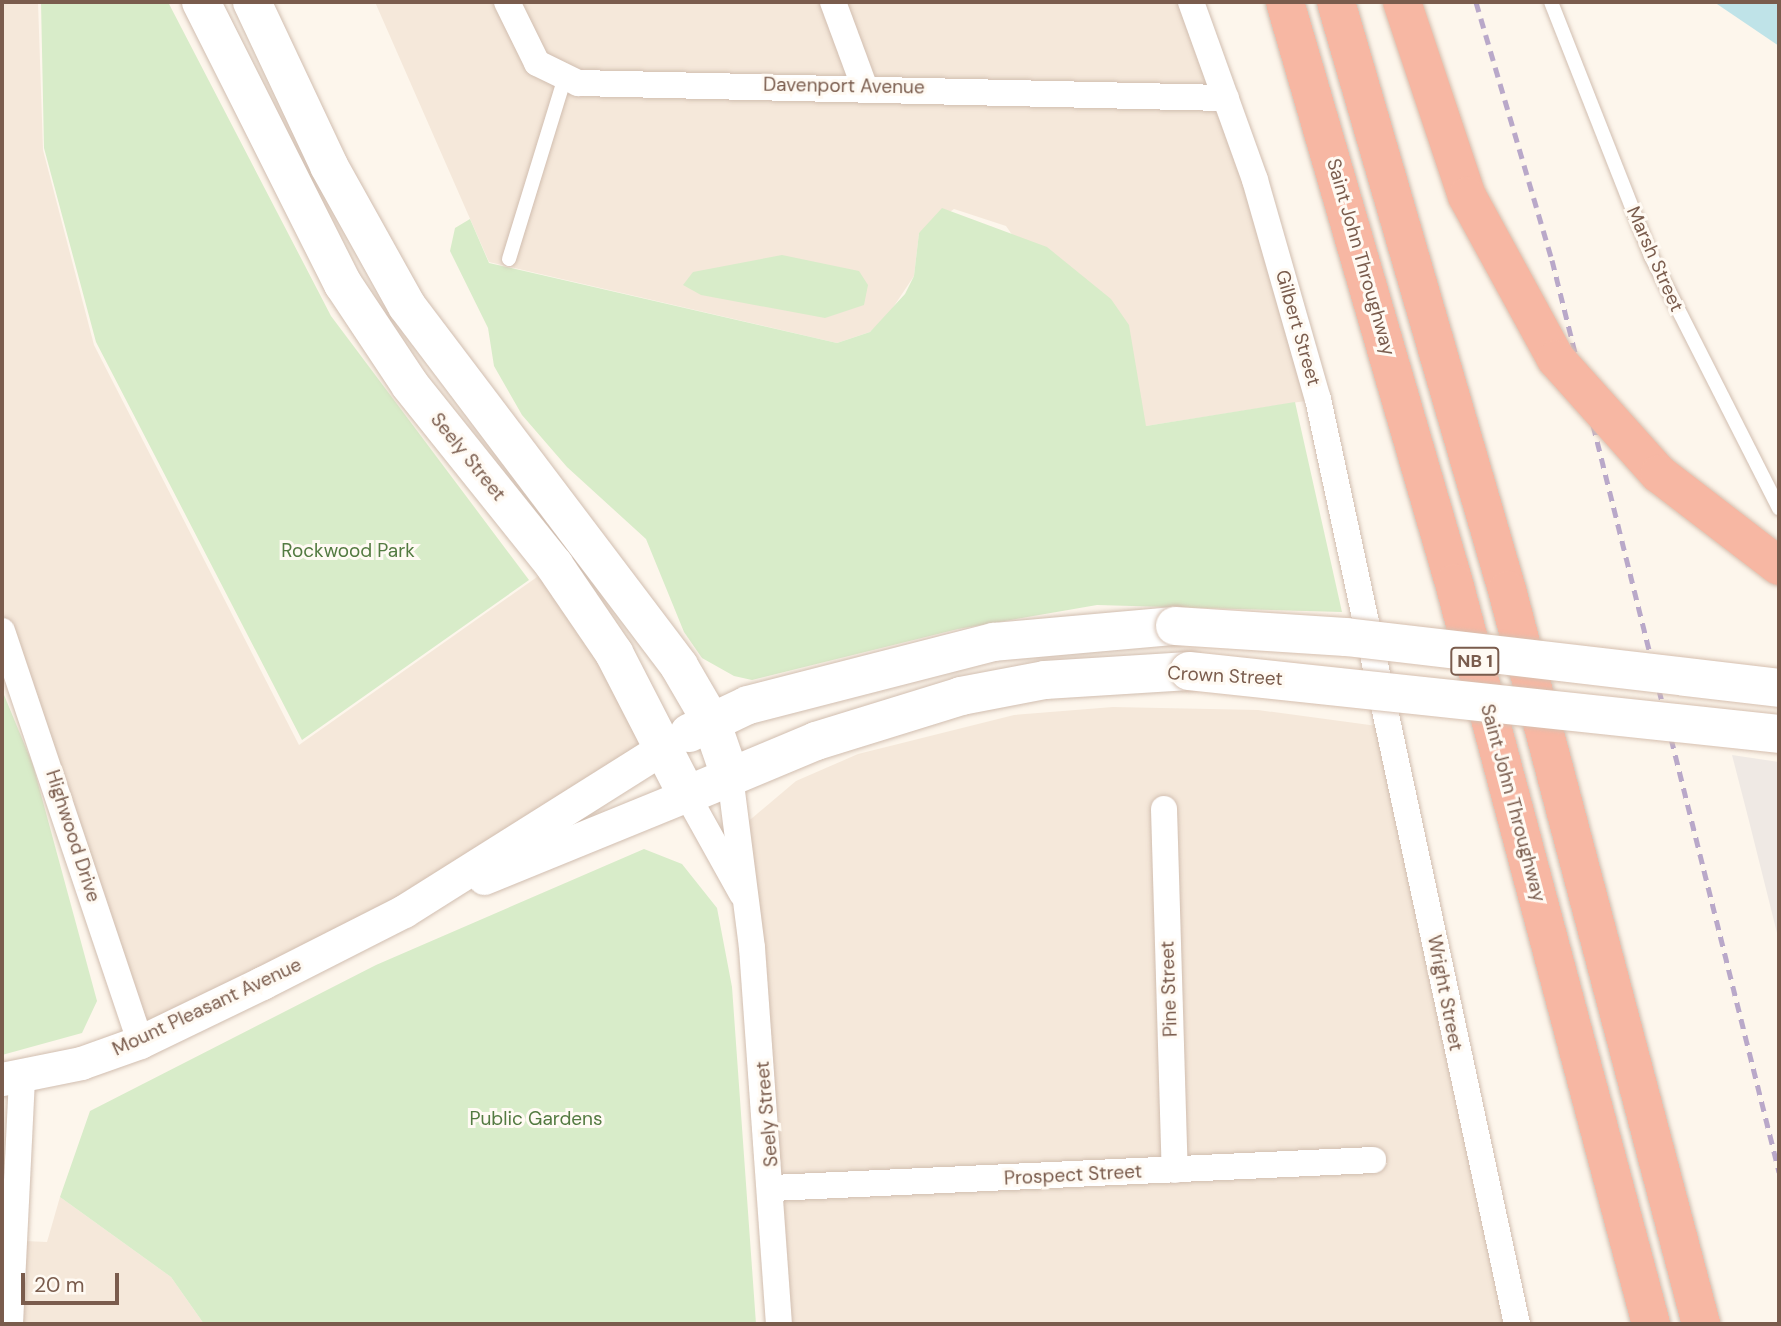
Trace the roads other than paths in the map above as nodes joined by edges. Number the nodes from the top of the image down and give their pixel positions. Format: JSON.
{"nodes":[{"id":1,"x":201,"y":2,"type":"edge"},
{"id":2,"x":253,"y":2,"type":"edge"},
{"id":3,"x":507,"y":2,"type":"edge"},
{"id":4,"x":834,"y":2,"type":"edge"},
{"id":5,"x":1191,"y":2,"type":"edge"},
{"id":6,"x":1285,"y":2,"type":"edge"},
{"id":7,"x":1336,"y":2,"type":"edge"},
{"id":8,"x":1402,"y":2,"type":"edge"},
{"id":9,"x":1551,"y":2,"type":"edge"},
{"id":10,"x":564,"y":80,"type":"junction"},
{"id":11,"x":864,"y":86,"type":"junction"},
{"id":12,"x":1226,"y":99,"type":"junction"},
{"id":13,"x":509,"y":259,"type":"dead end"},
{"id":14,"x":1779,"y":508,"type":"edge"},
{"id":15,"x":1779,"y":566,"type":"edge"},
{"id":16,"x":2,"y":631,"type":"edge"},
{"id":17,"x":1379,"y":661,"type":"joint"},
{"id":18,"x":1779,"y":688,"type":"edge"},
{"id":19,"x":711,"y":721,"type":"junction"},
{"id":20,"x":1779,"y":734,"type":"edge"},
{"id":21,"x":663,"y":748,"type":"junction"},
{"id":22,"x":730,"y":776,"type":"junction"},
{"id":23,"x":687,"y":794,"type":"junction"},
{"id":24,"x":1164,"y":809,"type":"dead end"},
{"id":25,"x":748,"y":904,"type":"junction"},
{"id":26,"x":404,"y":911,"type":"junction"},
{"id":27,"x":141,"y":1042,"type":"junction"},
{"id":28,"x":12,"y":1077,"type":"edge"},
{"id":29,"x":1373,"y":1160,"type":"dead end"},
{"id":30,"x":1175,"y":1170,"type":"junction"},
{"id":31,"x":773,"y":1188,"type":"junction"},
{"id":32,"x":10,"y":1324,"type":"edge"},
{"id":33,"x":779,"y":1324,"type":"edge"},
{"id":34,"x":1517,"y":1324,"type":"edge"},
{"id":35,"x":1651,"y":1324,"type":"edge"},
{"id":36,"x":1701,"y":1324,"type":"edge"}],
"edges":[{"from":1,"to":21,"type":"main road","name":"Seely Street"},
{"from":2,"to":19,"type":"main road","name":"Seely Street"},
{"from":3,"to":10,"type":"street"},
{"from":4,"to":11,"type":"street"},
{"from":5,"to":12,"type":"street","name":"Gilbert Street"},
{"from":6,"to":35,"type":"highway","name":"Saint John Throughway","number":"NB 1"},
{"from":7,"to":36,"type":"highway","number":"NB 1"},
{"from":8,"to":15,"type":"highway","bridge":true},
{"from":9,"to":14,"type":"lane","name":"Marsh Street"},
{"from":10,"to":11,"type":"street","name":"Davenport Avenue"},
{"from":10,"to":13,"type":"lane"},
{"from":11,"to":12,"type":"street","name":"Davenport Avenue"},
{"from":12,"to":17,"type":"street","name":"Gilbert Street"},
{"from":16,"to":27,"type":"street","name":"Highwood Drive"},
{"from":17,"to":34,"type":"street","name":"Wright Street"},
{"from":18,"to":19,"type":"main road","bridge":true},
{"from":19,"to":21,"type":"main road","name":"Mount Pleasant Avenue"},
{"from":19,"to":22,"type":"main road","name":"Seely Street"},
{"from":20,"to":22,"type":"main road","name":"Crown Street","bridge":true},
{"from":21,"to":23,"type":"main road","name":"Seely Street"},
{"from":21,"to":26,"type":"street","name":"Mount Pleasant Avenue"},
{"from":22,"to":23,"type":"main road","name":"Crown Street"},
{"from":22,"to":25,"type":"street","name":"Seely Street"},
{"from":23,"to":25,"type":"street","name":"Seely Street"},
{"from":23,"to":26,"type":"street","name":"Mount Pleasant Avenue"},
{"from":24,"to":30,"type":"street","name":"Pine Street"},
{"from":25,"to":31,"type":"street","name":"Seely Street"},
{"from":26,"to":27,"type":"street","name":"Mount Pleasant Avenue"},
{"from":27,"to":28,"type":"street","name":"Mount Pleasant Avenue"},
{"from":28,"to":32,"type":"street"},
{"from":29,"to":30,"type":"street","name":"Prospect Street"},
{"from":30,"to":31,"type":"street","name":"Prospect Street"},
{"from":31,"to":33,"type":"street","name":"Seely Street"}]}
